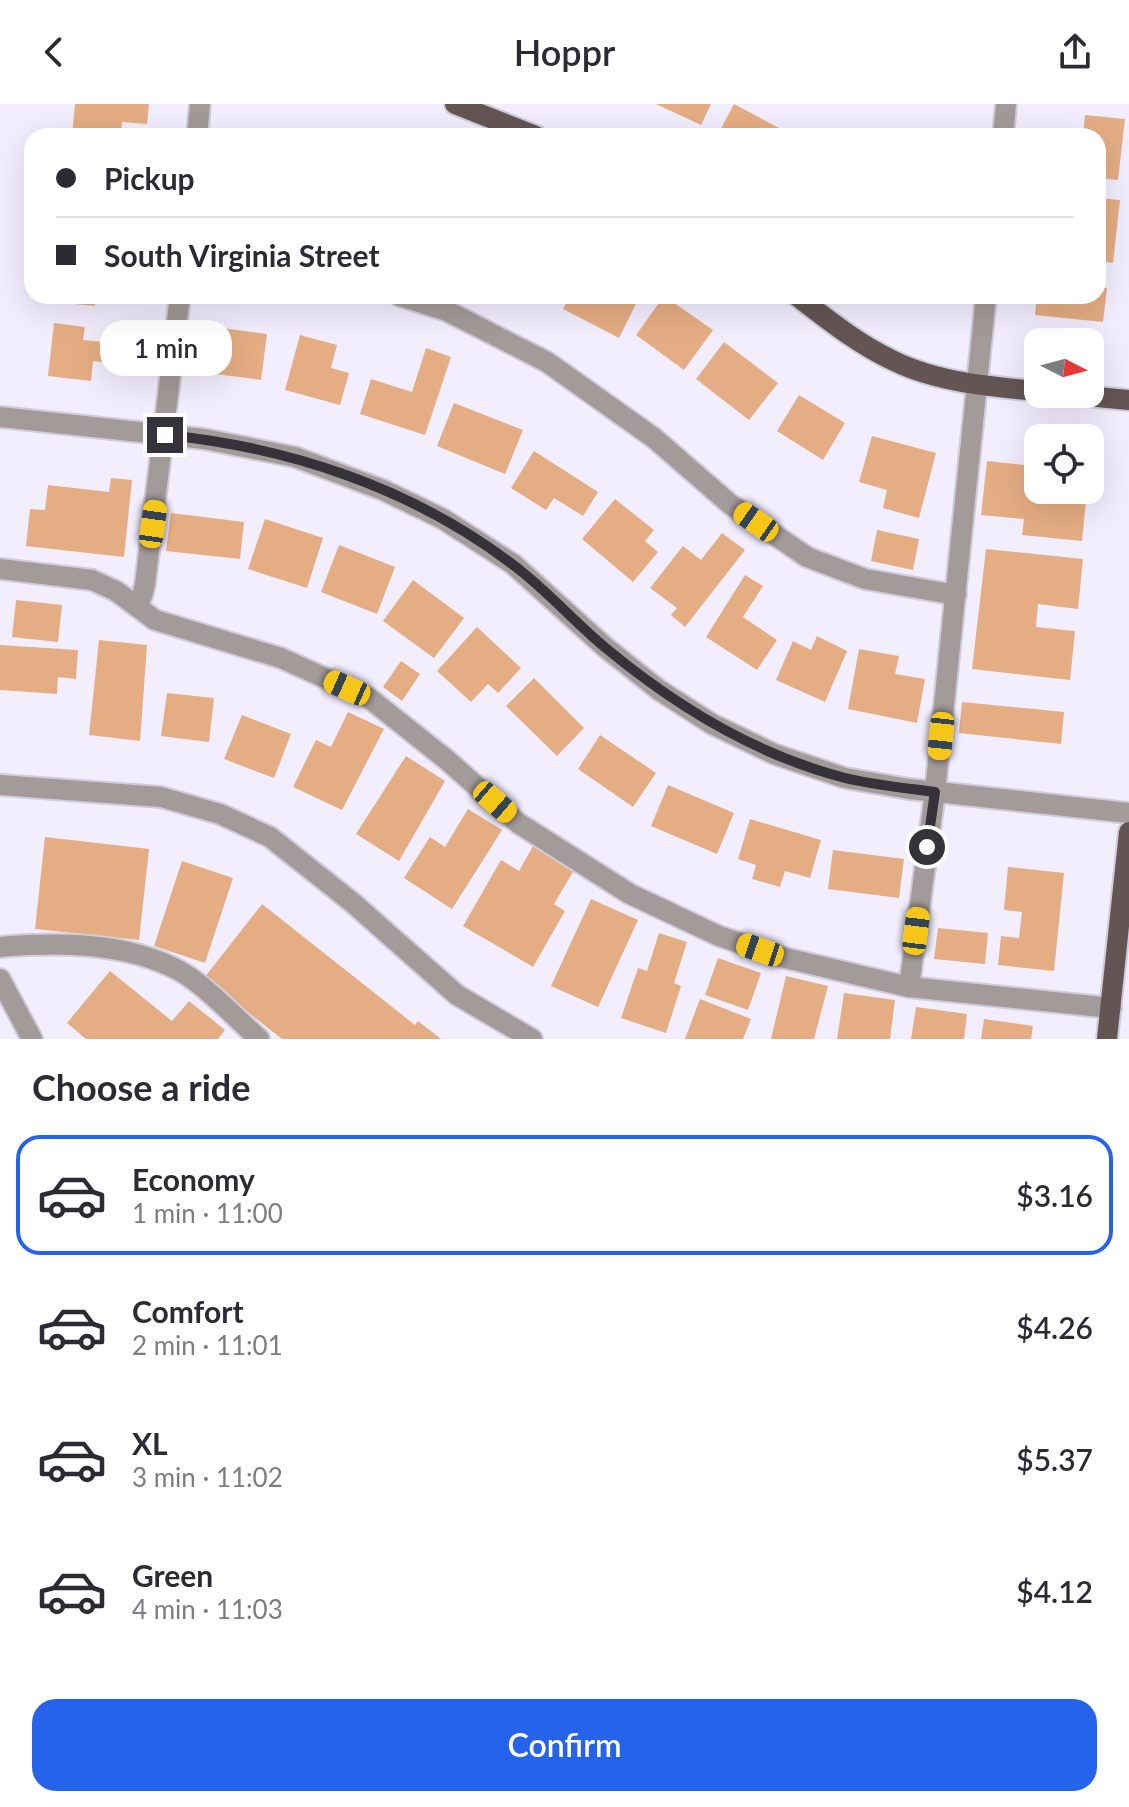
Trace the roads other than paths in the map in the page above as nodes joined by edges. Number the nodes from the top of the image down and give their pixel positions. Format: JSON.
{"nodes":[{"id":1,"x":200,"y":104,"type":"edge"},
{"id":2,"x":455,"y":104,"type":"edge"},
{"id":3,"x":1006,"y":104,"type":"edge"},
{"id":4,"x":198,"y":128,"type":"edge"},
{"id":5,"x":516,"y":128,"type":"edge"},
{"id":6,"x":1004,"y":128,"type":"edge"},
{"id":7,"x":179,"y":304,"type":"edge"},
{"id":8,"x":425,"y":304,"type":"edge"},
{"id":9,"x":807,"y":304,"type":"edge"},
{"id":10,"x":985,"y":304,"type":"edge"},
{"id":11,"x":977,"y":385,"type":"junction"},
{"id":12,"x":1024,"y":390,"type":"edge"},
{"id":13,"x":1104,"y":398,"type":"edge"},
{"id":14,"x":1129,"y":400,"type":"edge"},
{"id":15,"x":0,"y":417,"type":"edge"},
{"id":16,"x":165,"y":435,"type":"junction"},
{"id":17,"x":0,"y":569,"type":"edge"},
{"id":18,"x":956,"y":595,"type":"junction"},
{"id":19,"x":135,"y":605,"type":"junction"},
{"id":20,"x":0,"y":785,"type":"edge"},
{"id":21,"x":935,"y":792,"type":"junction"},
{"id":22,"x":1129,"y":813,"type":"edge"},
{"id":23,"x":1129,"y":832,"type":"edge"},
{"id":24,"x":0,"y":947,"type":"edge"},
{"id":25,"x":0,"y":979,"type":"edge"},
{"id":26,"x":909,"y":987,"type":"junction"},
{"id":27,"x":1111,"y":1008,"type":"junction"},
{"id":28,"x":32,"y":1039,"type":"edge"},
{"id":29,"x":259,"y":1039,"type":"edge"},
{"id":30,"x":532,"y":1039,"type":"edge"},
{"id":31,"x":1107,"y":1039,"type":"edge"}],
"edges":[{"from":1,"to":4,"type":"street"},
{"from":2,"to":5,"type":"main road"},
{"from":3,"to":6,"type":"street"},
{"from":7,"to":16,"type":"street"},
{"from":8,"to":18,"type":"street"},
{"from":9,"to":11,"type":"main road"},
{"from":10,"to":11,"type":"street"},
{"from":11,"to":12,"type":"main road"},
{"from":11,"to":18,"type":"street"},
{"from":13,"to":14,"type":"main road"},
{"from":15,"to":16,"type":"street"},
{"from":16,"to":19,"type":"street"},
{"from":16,"to":21,"type":"street"},
{"from":17,"to":19,"type":"street"},
{"from":18,"to":21,"type":"street"},
{"from":19,"to":26,"type":"street"},
{"from":20,"to":30,"type":"street"},
{"from":21,"to":22,"type":"street"},
{"from":21,"to":26,"type":"street"},
{"from":23,"to":27,"type":"main road"},
{"from":24,"to":29,"type":"street"},
{"from":25,"to":28,"type":"street"},
{"from":26,"to":27,"type":"street"},
{"from":27,"to":31,"type":"main road"}]}
